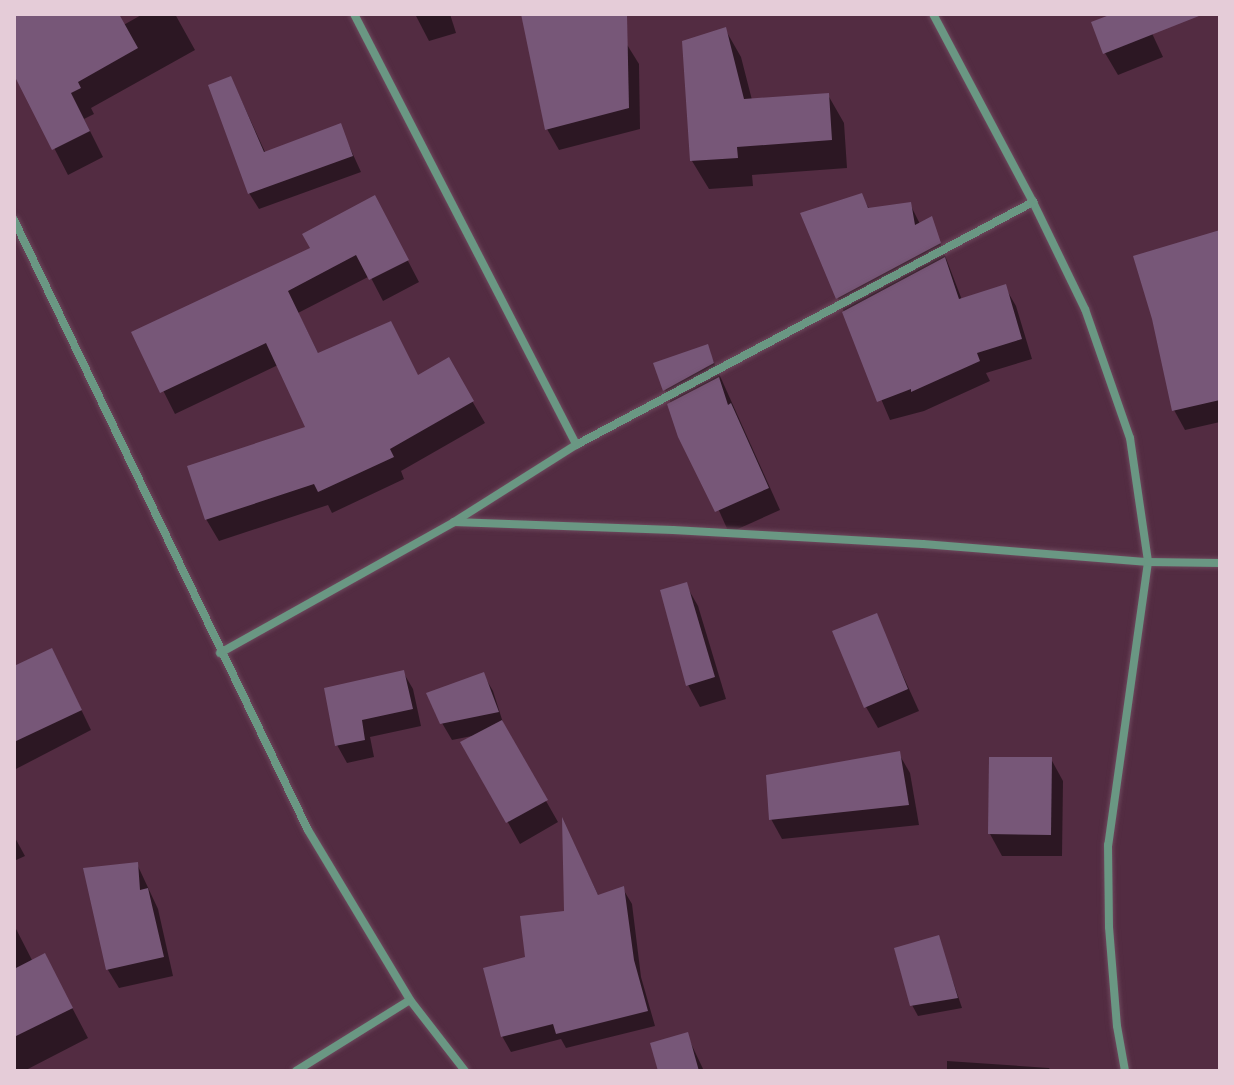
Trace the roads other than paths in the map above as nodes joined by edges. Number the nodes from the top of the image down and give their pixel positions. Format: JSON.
{"nodes":[{"id":1,"x":354,"y":14,"type":"edge"},
{"id":2,"x":933,"y":14,"type":"edge"},
{"id":3,"x":1033,"y":202,"type":"junction"},
{"id":4,"x":14,"y":220,"type":"edge"},
{"id":5,"x":576,"y":445,"type":"junction"},
{"id":6,"x":454,"y":522,"type":"junction"},
{"id":7,"x":1148,"y":562,"type":"junction"},
{"id":8,"x":1220,"y":563,"type":"edge"},
{"id":9,"x":220,"y":653,"type":"junction"},
{"id":10,"x":410,"y":1000,"type":"junction"},
{"id":11,"x":296,"y":1071,"type":"edge"},
{"id":12,"x":465,"y":1071,"type":"edge"},
{"id":13,"x":1125,"y":1071,"type":"edge"}],
"edges":[{"from":1,"to":5,"type":"street"},
{"from":2,"to":3,"type":"street"},
{"from":3,"to":5,"type":"street"},
{"from":3,"to":7,"type":"street"},
{"from":4,"to":9,"type":"street"},
{"from":5,"to":6,"type":"street"},
{"from":6,"to":7,"type":"street"},
{"from":6,"to":9,"type":"street"},
{"from":7,"to":8,"type":"street"},
{"from":7,"to":13,"type":"street"},
{"from":9,"to":10,"type":"street"},
{"from":10,"to":11,"type":"street"},
{"from":10,"to":12,"type":"street"}]}
